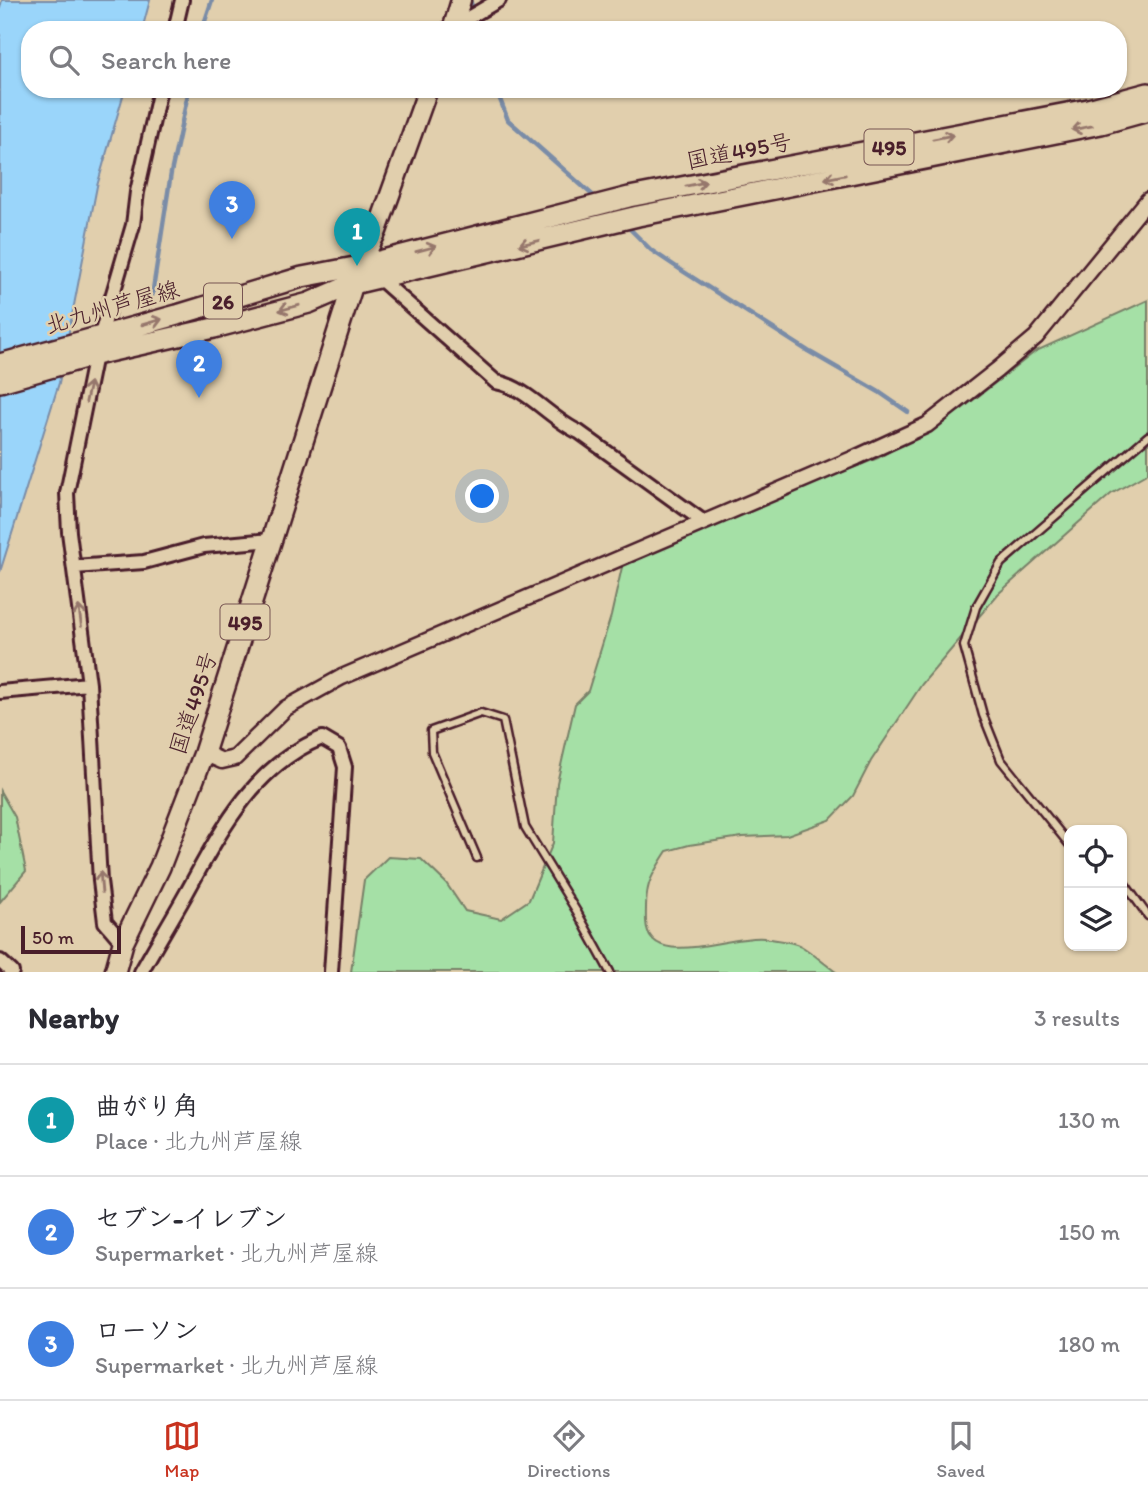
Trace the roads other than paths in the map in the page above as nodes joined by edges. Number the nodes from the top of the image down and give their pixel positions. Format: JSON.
{"nodes":[{"id":1,"x":182,"y":0,"type":"edge"},
{"id":2,"x":461,"y":0,"type":"edge"},
{"id":3,"x":499,"y":0,"type":"edge"},
{"id":4,"x":177,"y":21,"type":"edge"},
{"id":5,"x":454,"y":21,"type":"edge"},
{"id":6,"x":464,"y":21,"type":"edge"},
{"id":7,"x":1148,"y":93,"type":"edge"},
{"id":8,"x":158,"y":98,"type":"edge"},
{"id":9,"x":425,"y":98,"type":"edge"},
{"id":10,"x":1148,"y":111,"type":"edge"},
{"id":11,"x":1148,"y":200,"type":"edge"},
{"id":12,"x":356,"y":275,"type":"junction"},
{"id":13,"x":379,"y":278,"type":"junction"},
{"id":14,"x":91,"y":348,"type":"junction"},
{"id":15,"x":0,"y":364,"type":"edge"},
{"id":16,"x":0,"y":382,"type":"edge"},
{"id":17,"x":1148,"y":436,"type":"edge"},
{"id":18,"x":704,"y":522,"type":"junction"},
{"id":19,"x":271,"y":540,"type":"junction"},
{"id":20,"x":74,"y":567,"type":"junction"},
{"id":21,"x":89,"y":684,"type":"junction"},
{"id":22,"x":0,"y":692,"type":"edge"},
{"id":23,"x":204,"y":752,"type":"junction"},
{"id":24,"x":1064,"y":838,"type":"edge"},
{"id":25,"x":477,"y":858,"type":"dead end"},
{"id":26,"x":1127,"y":887,"type":"edge"},
{"id":27,"x":1148,"y":916,"type":"edge"},
{"id":28,"x":123,"y":943,"type":"junction"},
{"id":29,"x":116,"y":972,"type":"edge"},
{"id":30,"x":141,"y":972,"type":"edge"},
{"id":31,"x":331,"y":972,"type":"edge"},
{"id":32,"x":610,"y":972,"type":"edge"}],
"edges":[{"from":1,"to":4,"type":"street"},
{"from":2,"to":5,"type":"main road"},
{"from":3,"to":6,"type":"street"},
{"from":12,"to":7,"type":"main road","name":"国道495号","number":"495","one_way":true},
{"from":8,"to":14,"type":"street"},
{"from":9,"to":12,"type":"main road"},
{"from":10,"to":13,"type":"main road","name":"国道495号","number":"495","one_way":true},
{"from":11,"to":18,"type":"street"},
{"from":12,"to":13,"type":"main road","name":"国道495号","number":"495"},
{"from":14,"to":12,"type":"main road","name":"北九州芦屋線","number":"26","one_way":true},
{"from":12,"to":14,"type":"main road","name":"北九州芦屋線","number":"26","one_way":true},
{"from":12,"to":19,"type":"main road","name":"国道495号","number":"495"},
{"from":13,"to":18,"type":"street"},
{"from":14,"to":15,"type":"main road","name":"北九州芦屋線","number":"26"},
{"from":14,"to":16,"type":"main road","name":"北九州芦屋線","number":"26"},
{"from":20,"to":14,"type":"street","one_way":true},
{"from":17,"to":24,"type":"lane"},
{"from":18,"to":23,"type":"street"},
{"from":19,"to":20,"type":"street"},
{"from":19,"to":23,"type":"main road","name":"国道495号","number":"495"},
{"from":21,"to":20,"type":"street","one_way":true},
{"from":21,"to":22,"type":"street"},
{"from":28,"to":21,"type":"street","one_way":true},
{"from":23,"to":28,"type":"main road","name":"国道495号","number":"495"},
{"from":25,"to":32,"type":"lane"},
{"from":26,"to":27,"type":"lane"},
{"from":28,"to":29,"type":"main road","name":"国道495号","number":"495"},
{"from":30,"to":31,"type":"street"}]}
